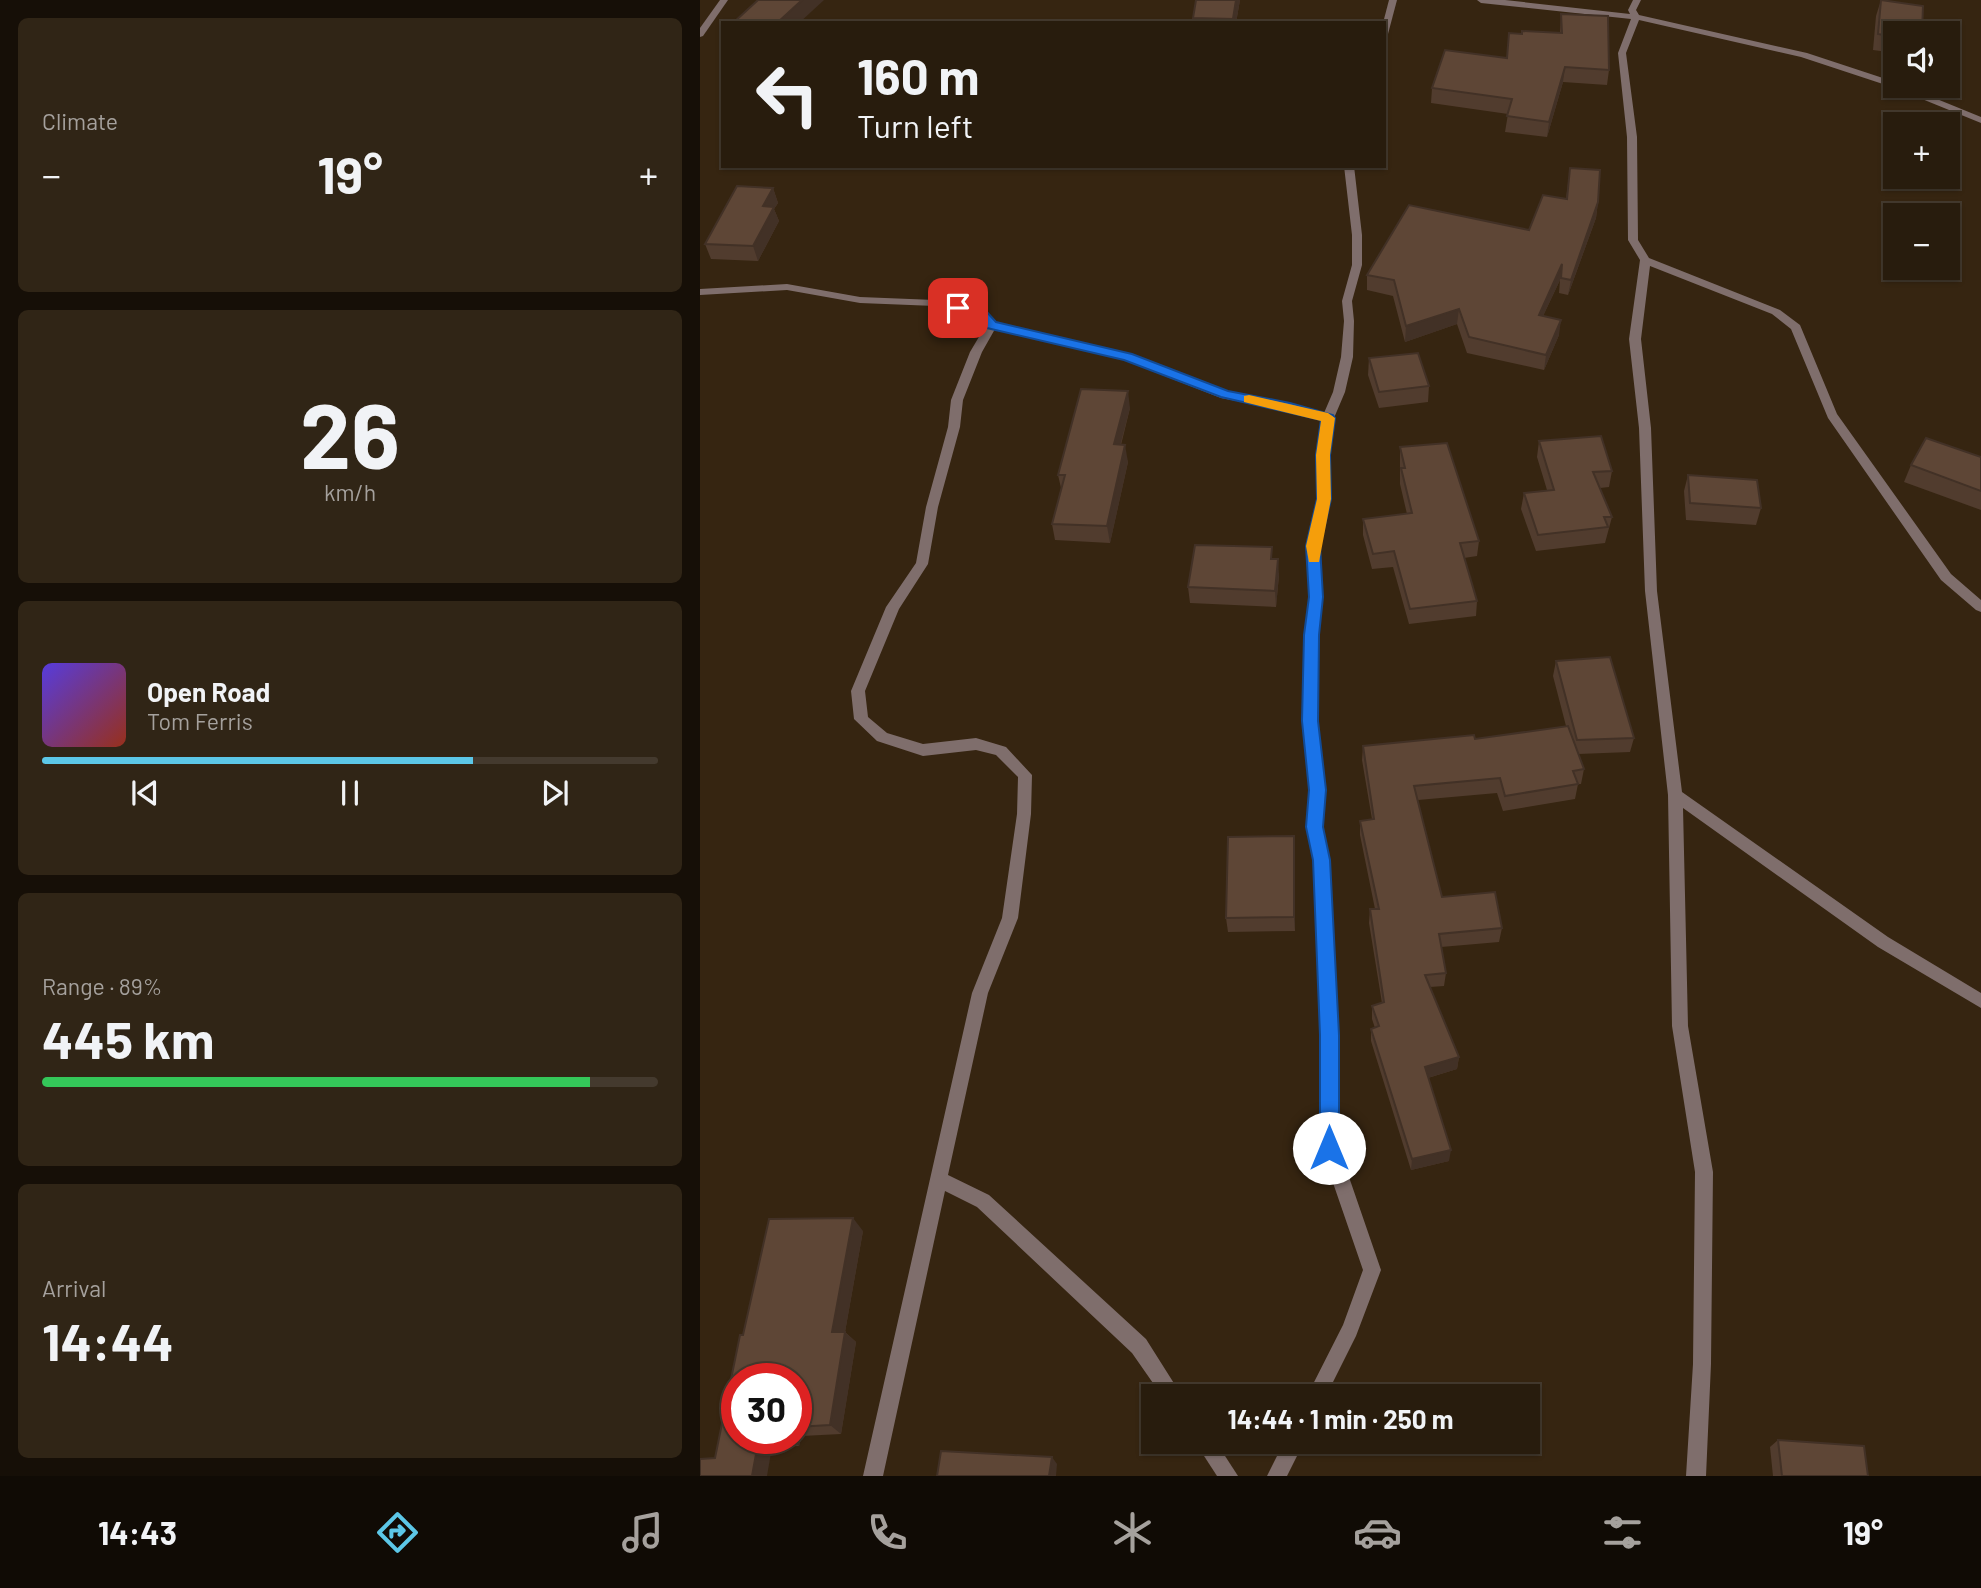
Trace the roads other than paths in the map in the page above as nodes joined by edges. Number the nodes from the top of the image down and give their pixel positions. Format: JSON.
{"nodes":[{"id":1,"x":724,"y":0,"type":"edge"},
{"id":2,"x":1393,"y":0,"type":"edge"},
{"id":3,"x":1481,"y":0,"type":"edge"},
{"id":4,"x":1637,"y":0,"type":"edge"},
{"id":5,"x":1636,"y":17,"type":"junction"},
{"id":6,"x":1386,"y":26,"type":"edge"},
{"id":7,"x":700,"y":34,"type":"edge"},
{"id":8,"x":1883,"y":80,"type":"edge"},
{"id":9,"x":1928,"y":98,"type":"edge"},
{"id":10,"x":1981,"y":120,"type":"edge"},
{"id":11,"x":1349,"y":168,"type":"edge"},
{"id":12,"x":1645,"y":260,"type":"junction"},
{"id":13,"x":700,"y":292,"type":"edge"},
{"id":14,"x":992,"y":325,"type":"junction"},
{"id":15,"x":1328,"y":418,"type":"junction"},
{"id":16,"x":1981,"y":607,"type":"edge"},
{"id":17,"x":1675,"y":794,"type":"junction"},
{"id":18,"x":1981,"y":1001,"type":"edge"},
{"id":19,"x":940,"y":1180,"type":"junction"},
{"id":20,"x":1165,"y":1384,"type":"edge"},
{"id":21,"x":1322,"y":1384,"type":"edge"},
{"id":22,"x":1213,"y":1454,"type":"edge"},
{"id":23,"x":1288,"y":1454,"type":"edge"},
{"id":24,"x":873,"y":1476,"type":"edge"},
{"id":25,"x":1228,"y":1476,"type":"edge"},
{"id":26,"x":1276,"y":1476,"type":"edge"},
{"id":27,"x":1696,"y":1476,"type":"edge"}],
"edges":[{"from":1,"to":7,"type":"street"},
{"from":2,"to":6,"type":"street"},
{"from":3,"to":5,"type":"street"},
{"from":4,"to":5,"type":"street"},
{"from":5,"to":8,"type":"street"},
{"from":5,"to":12,"type":"street"},
{"from":9,"to":10,"type":"street"},
{"from":11,"to":15,"type":"street"},
{"from":12,"to":16,"type":"street"},
{"from":12,"to":17,"type":"street"},
{"from":13,"to":14,"type":"street"},
{"from":14,"to":15,"type":"street"},
{"from":14,"to":19,"type":"street"},
{"from":15,"to":21,"type":"street"},
{"from":17,"to":18,"type":"street"},
{"from":17,"to":27,"type":"street"},
{"from":19,"to":20,"type":"street"},
{"from":19,"to":24,"type":"street"},
{"from":22,"to":25,"type":"street"},
{"from":23,"to":26,"type":"street"}]}
